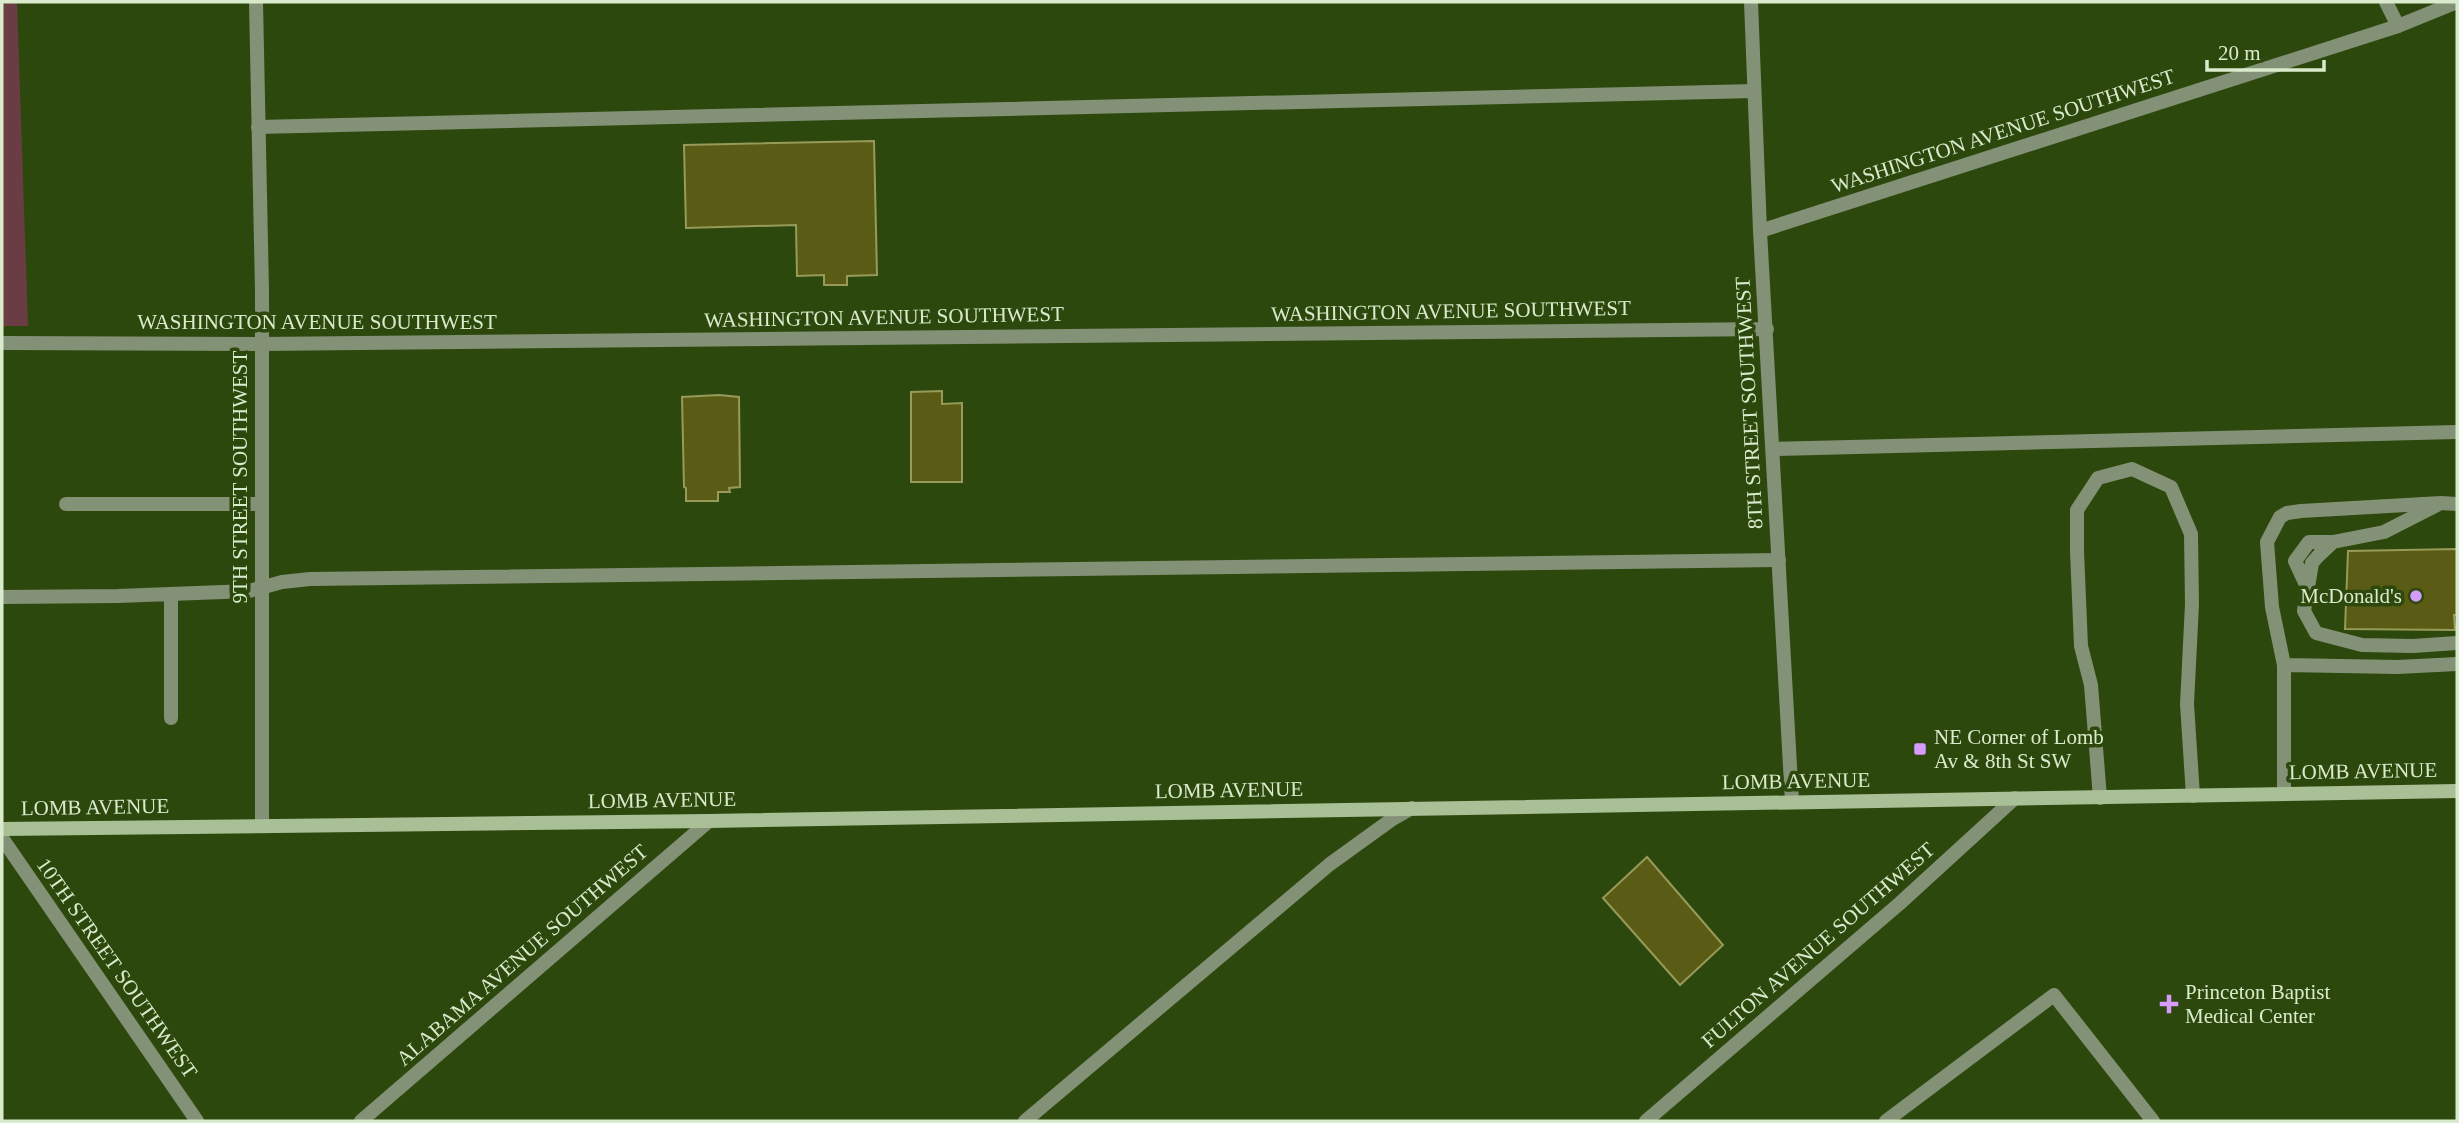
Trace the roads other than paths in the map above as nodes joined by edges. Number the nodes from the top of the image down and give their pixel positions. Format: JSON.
{"nodes":[{"id":1,"x":256,"y":2,"type":"edge"},
{"id":2,"x":1751,"y":2,"type":"edge"},
{"id":3,"x":2386,"y":2,"type":"edge"},
{"id":4,"x":2457,"y":2,"type":"edge"},
{"id":5,"x":2398,"y":26,"type":"junction"},
{"id":6,"x":1754,"y":91,"type":"junction"},
{"id":7,"x":258,"y":127,"type":"junction"},
{"id":8,"x":1760,"y":231,"type":"junction"},
{"id":9,"x":1767,"y":329,"type":"junction"},
{"id":10,"x":2,"y":343,"type":"edge"},
{"id":11,"x":261,"y":344,"type":"junction"},
{"id":12,"x":2457,"y":432,"type":"edge"},
{"id":13,"x":1773,"y":449,"type":"junction"},
{"id":14,"x":2441,"y":503,"type":"junction"},
{"id":15,"x":66,"y":504,"type":"dead end"},
{"id":16,"x":261,"y":504,"type":"junction"},
{"id":17,"x":2457,"y":504,"type":"edge"},
{"id":18,"x":1779,"y":560,"type":"junction"},
{"id":19,"x":261,"y":589,"type":"junction"},
{"id":20,"x":171,"y":594,"type":"junction"},
{"id":21,"x":2,"y":597,"type":"edge"},
{"id":22,"x":2457,"y":643,"type":"edge"},
{"id":23,"x":2457,"y":664,"type":"edge"},
{"id":24,"x":2284,"y":665,"type":"junction"},
{"id":25,"x":171,"y":718,"type":"dead end"},
{"id":26,"x":2457,"y":790,"type":"edge"},
{"id":27,"x":2284,"y":794,"type":"junction"},
{"id":28,"x":2193,"y":796,"type":"junction"},
{"id":29,"x":2015,"y":798,"type":"junction"},
{"id":30,"x":2100,"y":798,"type":"junction"},
{"id":31,"x":1792,"y":802,"type":"junction"},
{"id":32,"x":1412,"y":808,"type":"junction"},
{"id":33,"x":709,"y":821,"type":"junction"},
{"id":34,"x":262,"y":826,"type":"junction"},
{"id":35,"x":2,"y":829,"type":"edge"},
{"id":36,"x":2,"y":838,"type":"edge"},
{"id":37,"x":197,"y":1121,"type":"edge"},
{"id":38,"x":361,"y":1121,"type":"edge"},
{"id":39,"x":1025,"y":1121,"type":"edge"},
{"id":40,"x":1646,"y":1121,"type":"edge"},
{"id":41,"x":1886,"y":1121,"type":"edge"},
{"id":42,"x":2153,"y":1121,"type":"edge"}],
"edges":[{"from":1,"to":7,"type":"street","name":"9TH STREET SOUTHWEST"},
{"from":2,"to":6,"type":"street","name":"8TH STREET SOUTHWEST"},
{"from":3,"to":5,"type":"street"},
{"from":4,"to":5,"type":"street","name":"WASHINGTON AVENUE SOUTHWEST"},
{"from":5,"to":8,"type":"street","name":"WASHINGTON AVENUE SOUTHWEST"},
{"from":6,"to":7,"type":"street"},
{"from":6,"to":8,"type":"street","name":"8TH STREET SOUTHWEST"},
{"from":7,"to":11,"type":"street","name":"9TH STREET SOUTHWEST"},
{"from":8,"to":9,"type":"street","name":"8TH STREET SOUTHWEST"},
{"from":9,"to":11,"type":"street","name":"WASHINGTON AVENUE SOUTHWEST"},
{"from":9,"to":13,"type":"street","name":"8TH STREET SOUTHWEST"},
{"from":10,"to":11,"type":"street","name":"WASHINGTON AVENUE SOUTHWEST"},
{"from":11,"to":16,"type":"street","name":"9TH STREET SOUTHWEST"},
{"from":12,"to":13,"type":"street"},
{"from":13,"to":18,"type":"street","name":"8TH STREET SOUTHWEST"},
{"from":14,"to":17,"type":"street"},
{"from":14,"to":22,"type":"street"},
{"from":14,"to":24,"type":"street"},
{"from":15,"to":16,"type":"street"},
{"from":16,"to":19,"type":"street","name":"9TH STREET SOUTHWEST"},
{"from":18,"to":19,"type":"street"},
{"from":18,"to":31,"type":"street","name":"8TH STREET SOUTHWEST"},
{"from":19,"to":20,"type":"street"},
{"from":19,"to":34,"type":"street","name":"9TH STREET SOUTHWEST"},
{"from":20,"to":21,"type":"street"},
{"from":20,"to":25,"type":"street"},
{"from":23,"to":24,"type":"street"},
{"from":24,"to":27,"type":"street"},
{"from":26,"to":27,"type":"main road","name":"LOMB AVENUE"},
{"from":27,"to":28,"type":"main road","name":"LOMB AVENUE"},
{"from":28,"to":30,"type":"main road","name":"LOMB AVENUE"},
{"from":28,"to":30,"type":"street"},
{"from":29,"to":30,"type":"main road","name":"LOMB AVENUE"},
{"from":29,"to":31,"type":"main road","name":"LOMB AVENUE"},
{"from":29,"to":40,"type":"street","name":"FULTON AVENUE SOUTHWEST"},
{"from":31,"to":32,"type":"main road","name":"LOMB AVENUE"},
{"from":32,"to":33,"type":"main road","name":"LOMB AVENUE"},
{"from":32,"to":39,"type":"street"},
{"from":33,"to":34,"type":"main road","name":"LOMB AVENUE"},
{"from":33,"to":38,"type":"street","name":"ALABAMA AVENUE SOUTHWEST"},
{"from":34,"to":35,"type":"main road","name":"LOMB AVENUE"},
{"from":36,"to":37,"type":"street","name":"10TH STREET SOUTHWEST"},
{"from":41,"to":42,"type":"street"}]}
